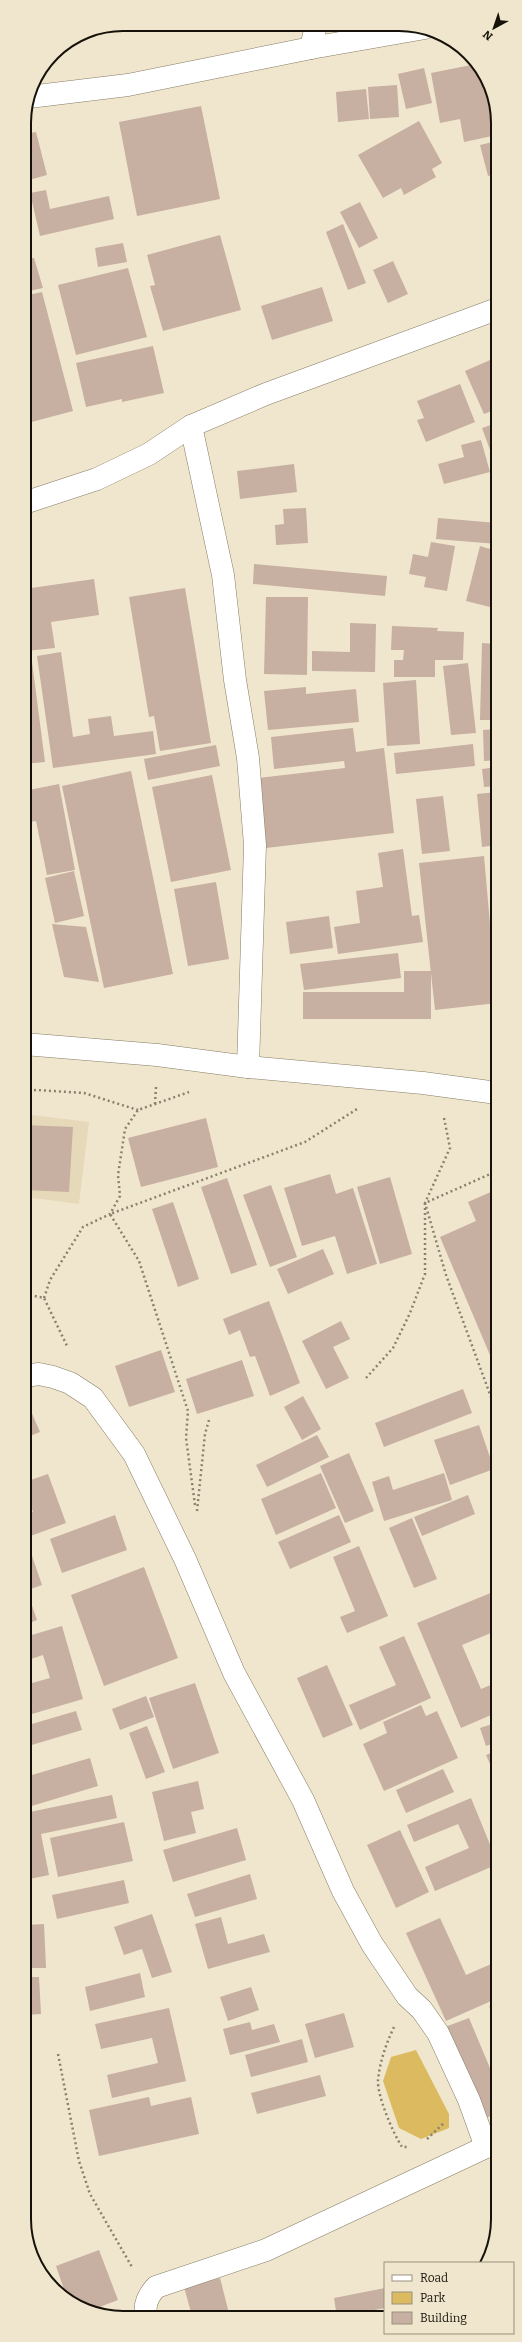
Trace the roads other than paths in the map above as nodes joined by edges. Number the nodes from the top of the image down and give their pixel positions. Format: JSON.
{"nodes":[{"id":1,"x":315,"y":31,"type":"edge"},
{"id":2,"x":405,"y":32,"type":"edge"},
{"id":3,"x":311,"y":48,"type":"junction"},
{"id":4,"x":35,"y":96,"type":"edge"},
{"id":5,"x":491,"y":310,"type":"edge"},
{"id":6,"x":192,"y":426,"type":"junction"},
{"id":7,"x":31,"y":501,"type":"edge"},
{"id":8,"x":31,"y":1045,"type":"edge"},
{"id":9,"x":248,"y":1067,"type":"junction"},
{"id":10,"x":491,"y":1092,"type":"edge"},
{"id":11,"x":31,"y":1375,"type":"edge"},
{"id":12,"x":491,"y":2144,"type":"edge"},
{"id":13,"x":491,"y":2146,"type":"edge"},
{"id":14,"x":148,"y":2306,"type":"edge"}],
"edges":[{"from":1,"to":3,"type":"street"},
{"from":2,"to":3,"type":"street"},
{"from":3,"to":4,"type":"street"},
{"from":5,"to":6,"type":"street"},
{"from":6,"to":7,"type":"street"},
{"from":6,"to":9,"type":"street"},
{"from":8,"to":9,"type":"street"},
{"from":9,"to":10,"type":"street"},
{"from":11,"to":12,"type":"street"},
{"from":13,"to":14,"type":"street"}]}
